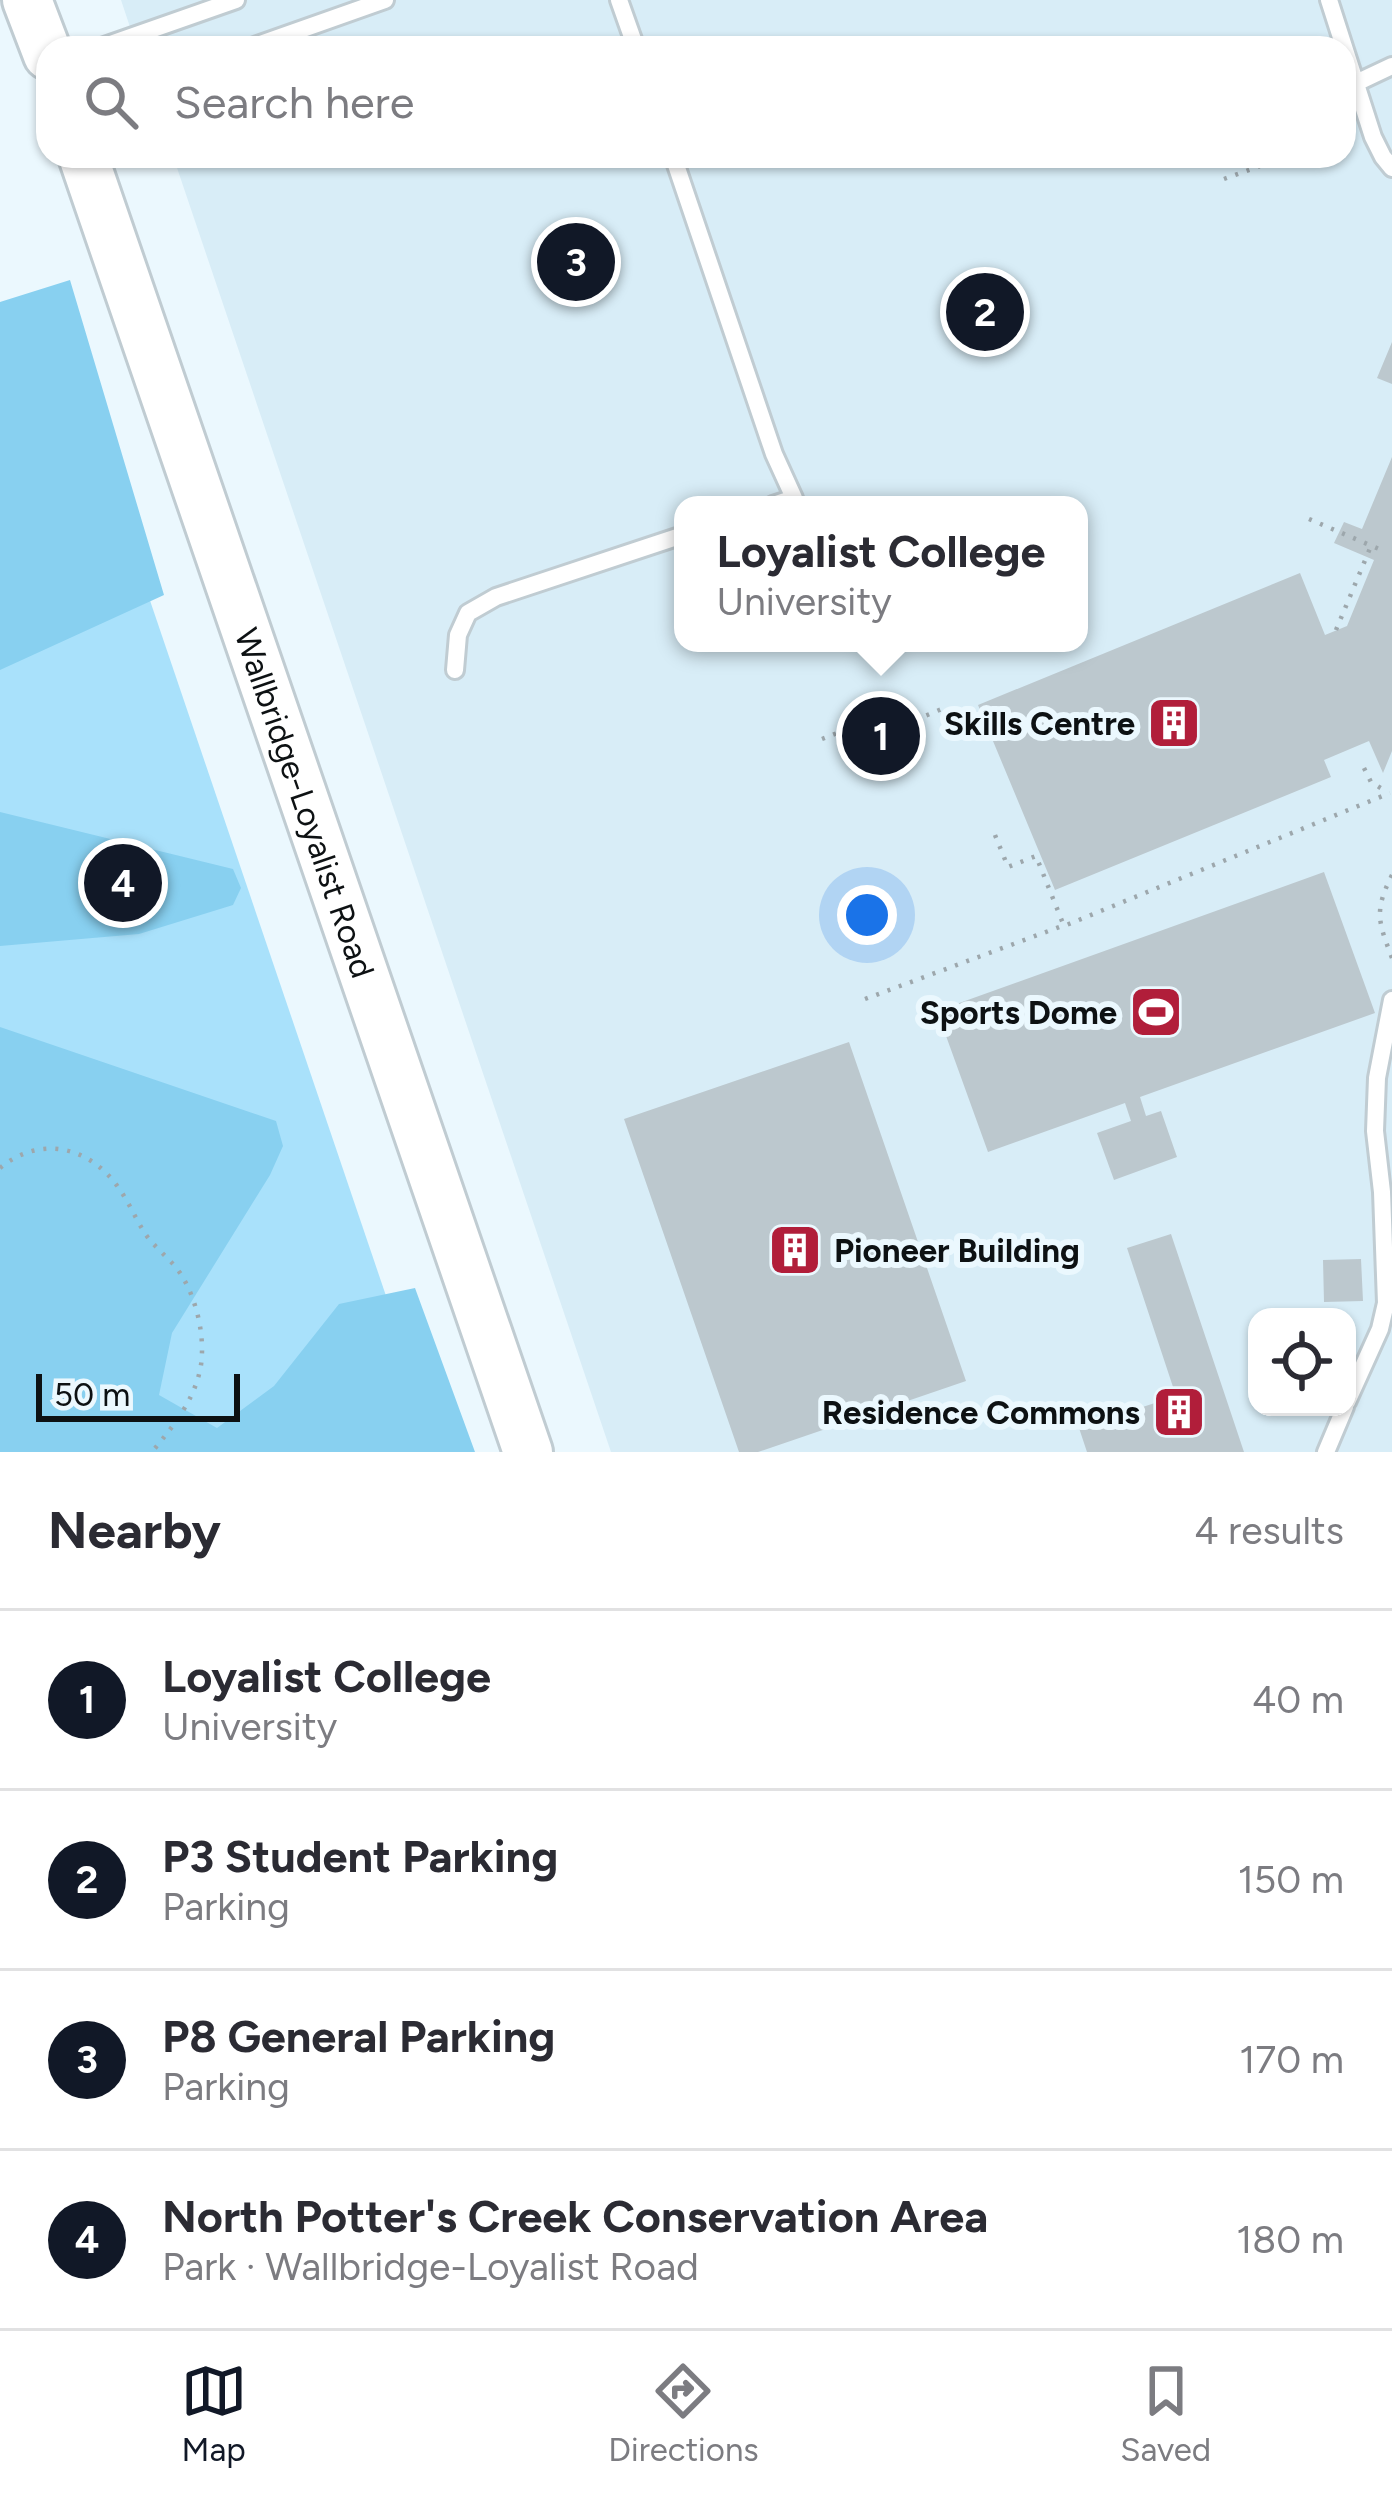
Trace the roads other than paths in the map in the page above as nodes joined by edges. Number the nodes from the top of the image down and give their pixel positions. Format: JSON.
{"nodes":[{"id":1,"x":27,"y":0,"type":"edge"},
{"id":2,"x":236,"y":0,"type":"edge"},
{"id":3,"x":385,"y":0,"type":"edge"},
{"id":4,"x":619,"y":0,"type":"edge"},
{"id":5,"x":1329,"y":0,"type":"edge"},
{"id":6,"x":41,"y":36,"type":"edge"},
{"id":7,"x":133,"y":36,"type":"edge"},
{"id":8,"x":282,"y":36,"type":"edge"},
{"id":9,"x":632,"y":36,"type":"edge"},
{"id":10,"x":1341,"y":36,"type":"edge"},
{"id":11,"x":1392,"y":66,"type":"edge"},
{"id":12,"x":1356,"y":83,"type":"joint"},
{"id":13,"x":87,"y":168,"type":"edge"},
{"id":14,"x":678,"y":168,"type":"edge"},
{"id":15,"x":1392,"y":168,"type":"edge"},
{"id":16,"x":793,"y":496,"type":"edge"},
{"id":17,"x":674,"y":538,"type":"edge"},
{"id":18,"x":455,"y":670,"type":"dead end"},
{"id":19,"x":1392,"y":1000,"type":"edge"},
{"id":20,"x":1356,"y":1382,"type":"edge"},
{"id":21,"x":1341,"y":1416,"type":"edge"},
{"id":22,"x":528,"y":1452,"type":"edge"},
{"id":23,"x":1325,"y":1452,"type":"edge"}],
"edges":[{"from":1,"to":6,"type":"main road"},
{"from":2,"to":7,"type":"lane"},
{"from":3,"to":8,"type":"lane"},
{"from":4,"to":9,"type":"lane"},
{"from":5,"to":10,"type":"lane"},
{"from":11,"to":12,"type":"lane"},
{"from":12,"to":15,"type":"lane"},
{"from":13,"to":22,"type":"main road","name":"Wallbridge-Loyalist Road"},
{"from":14,"to":16,"type":"lane"},
{"from":17,"to":18,"type":"lane"},
{"from":19,"to":20,"type":"lane"},
{"from":21,"to":23,"type":"lane"}]}
